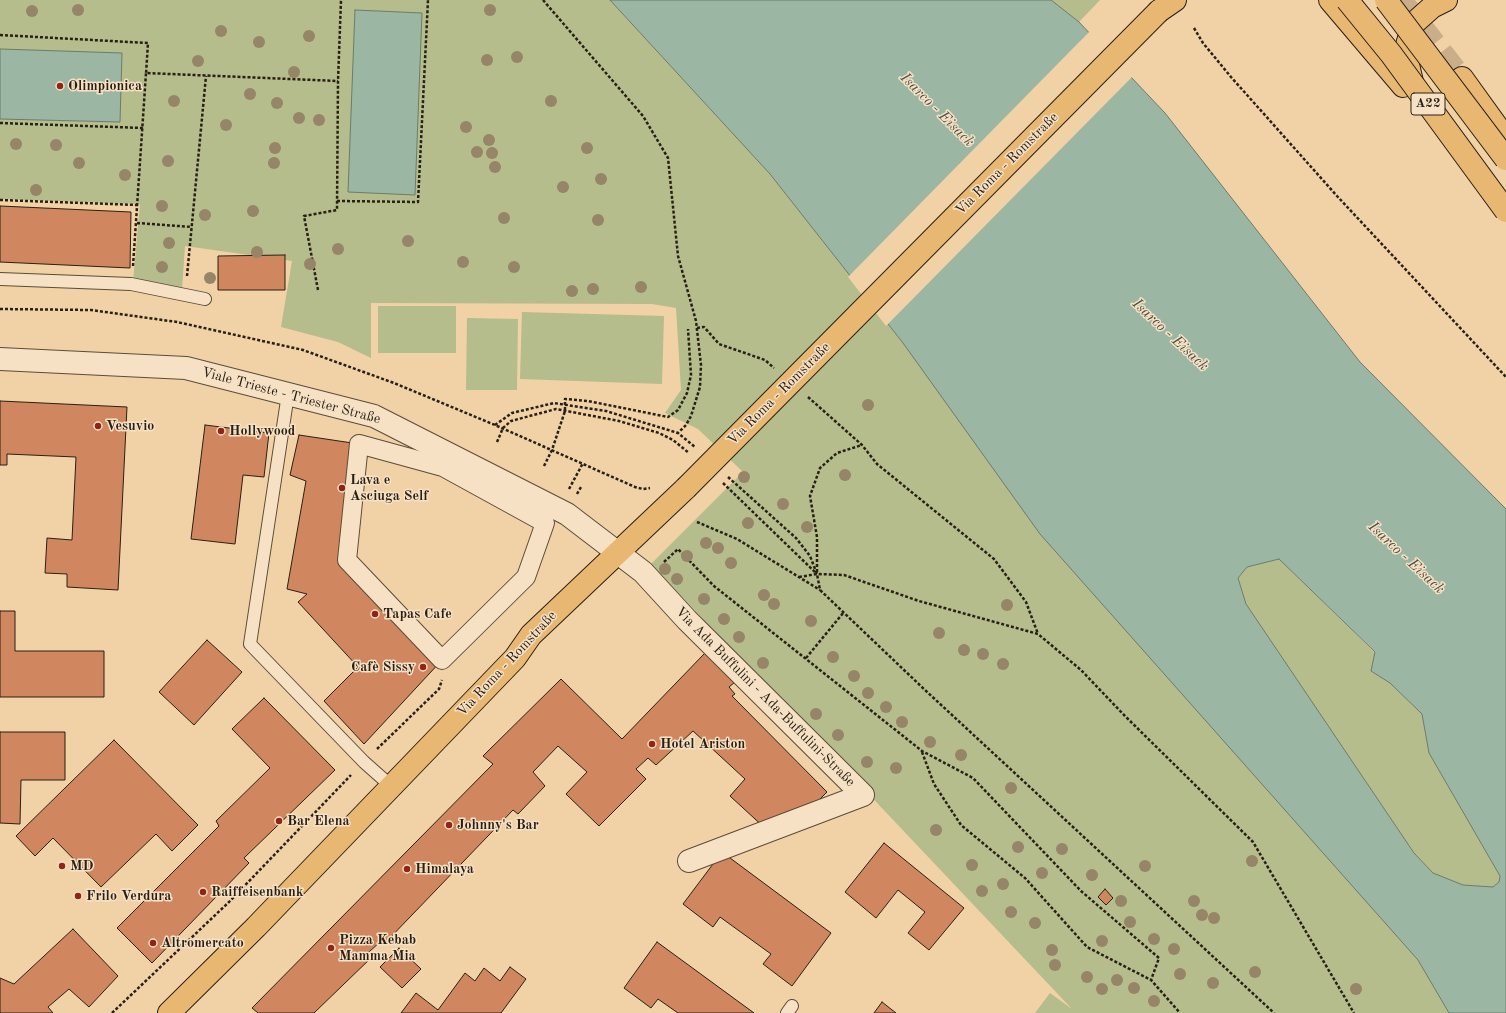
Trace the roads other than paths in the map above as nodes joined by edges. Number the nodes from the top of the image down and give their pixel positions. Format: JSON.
{"nodes":[{"id":1,"x":1330,"y":0,"type":"edge"},
{"id":2,"x":1347,"y":0,"type":"edge"},
{"id":3,"x":1386,"y":0,"type":"edge"},
{"id":4,"x":1446,"y":0,"type":"edge"},
{"id":5,"x":1169,"y":3,"type":"edge"},
{"id":6,"x":1462,"y":78,"type":"tunnel mouth"},
{"id":7,"x":1416,"y":100,"type":"junction"},
{"id":8,"x":1506,"y":139,"type":"edge"},
{"id":9,"x":1506,"y":159,"type":"edge"},
{"id":10,"x":1506,"y":211,"type":"edge"},
{"id":11,"x":1506,"y":220,"type":"edge"},
{"id":12,"x":0,"y":279,"type":"edge"},
{"id":13,"x":205,"y":299,"type":"dead end"},
{"id":14,"x":0,"y":359,"type":"edge"},
{"id":15,"x":288,"y":394,"type":"junction"},
{"id":16,"x":413,"y":448,"type":"junction"},
{"id":17,"x":619,"y":552,"type":"junction"},
{"id":18,"x":390,"y":786,"type":"junction"},
{"id":19,"x":689,"y":861,"type":"dead end"},
{"id":20,"x":169,"y":1013,"type":"edge"}],
"edges":[{"from":1,"to":7,"type":"main road"},
{"from":2,"to":10,"type":"main road","number":"A22","bridge":true},
{"from":3,"to":9,"type":"main road","number":"A22","bridge":true},
{"from":4,"to":7,"type":"main road"},
{"from":5,"to":17,"type":"main road","name":"Via Roma - Romstraße","bridge":true},
{"from":6,"to":8,"type":"main road"},
{"from":7,"to":11,"type":"main road"},
{"from":12,"to":13,"type":"lane"},
{"from":14,"to":15,"type":"street","name":"Viale Trieste - Triester Straße"},
{"from":15,"to":16,"type":"street","name":"Viale Trieste - Triester Straße"},
{"from":15,"to":18,"type":"lane"},
{"from":16,"to":16,"type":"street"},
{"from":16,"to":17,"type":"street","name":"Viale Trieste - Triester Straße"},
{"from":17,"to":18,"type":"main road","name":"Via Roma - Romstraße"},
{"from":17,"to":19,"type":"street","name":"Via Ada Buffulini - Ada-Buffulini-Straße"},
{"from":18,"to":20,"type":"main road","name":"Via Roma - Romstraße"}]}
